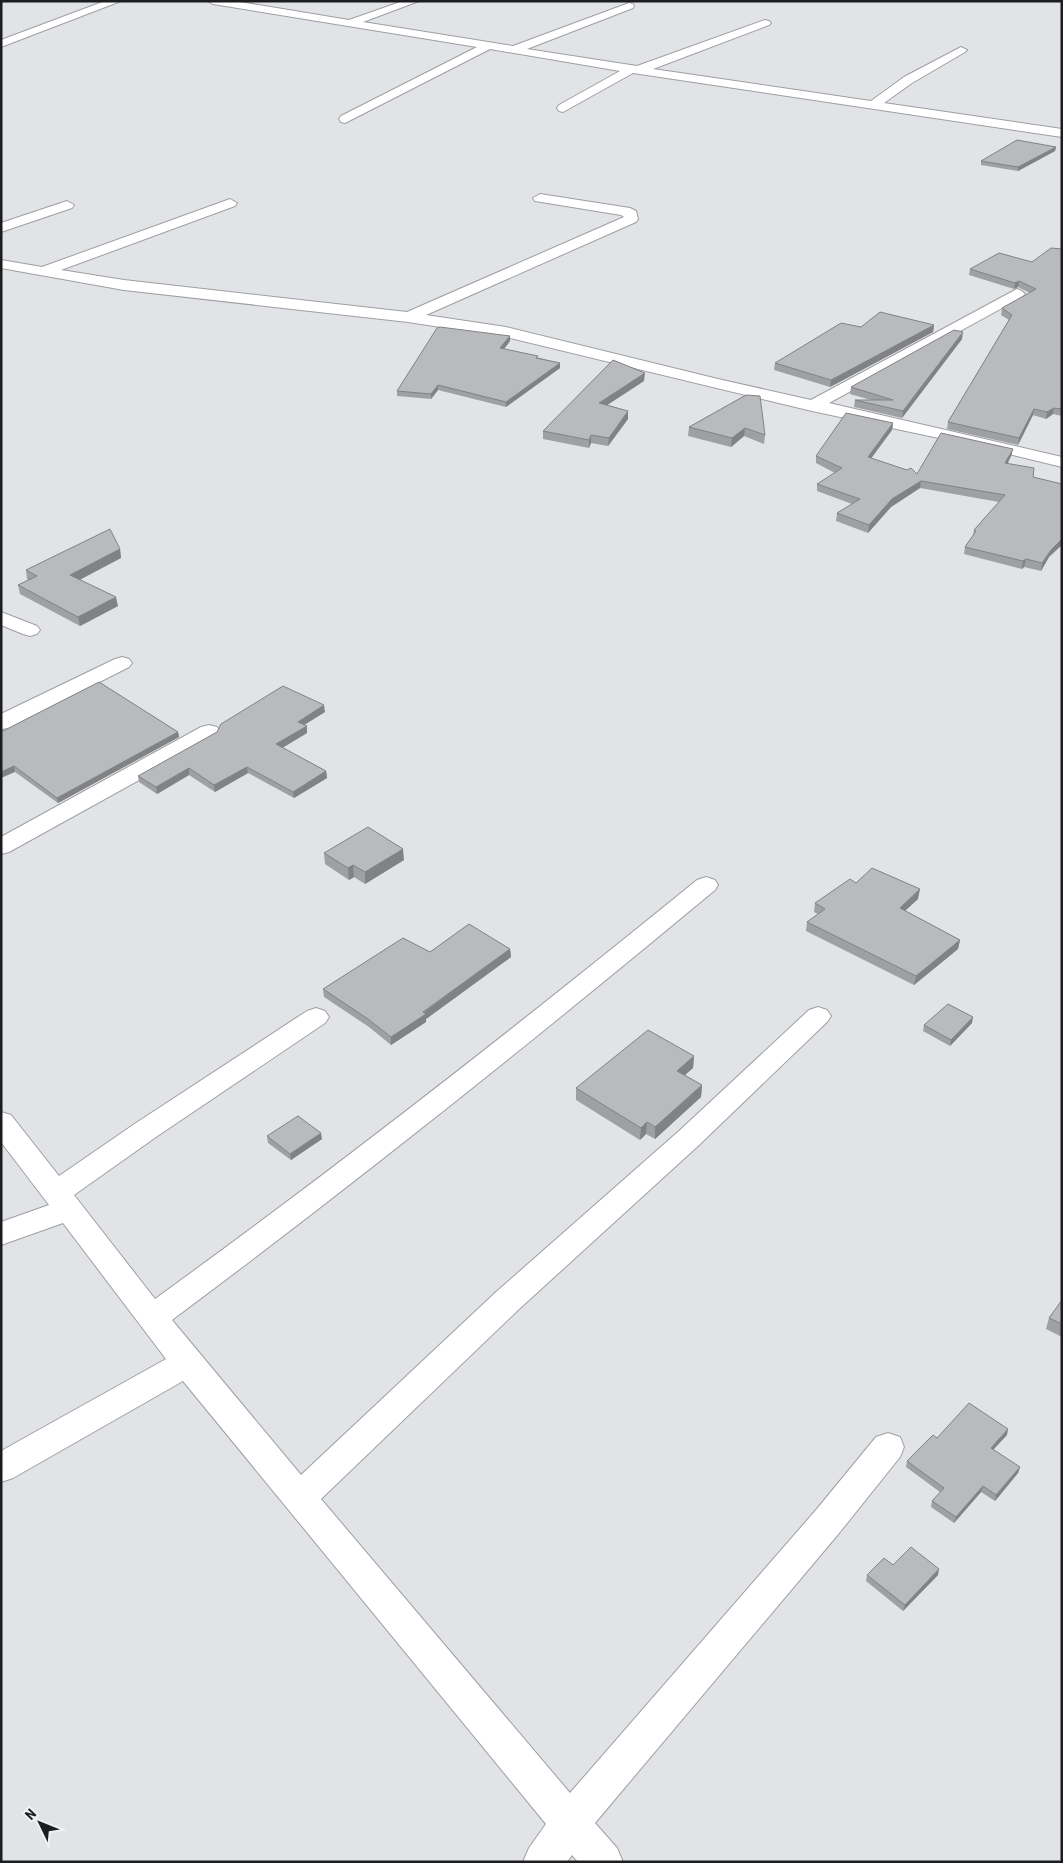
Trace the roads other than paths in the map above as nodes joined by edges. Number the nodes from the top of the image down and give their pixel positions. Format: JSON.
{"nodes":[{"id":1,"x":116,"y":1,"type":"edge"},
{"id":2,"x":213,"y":1,"type":"edge"},
{"id":3,"x":414,"y":1,"type":"edge"},
{"id":4,"x":629,"y":6,"type":"dead end"},
{"id":5,"x":351,"y":23,"type":"junction"},
{"id":6,"x":765,"y":23,"type":"dead end"},
{"id":7,"x":1,"y":44,"type":"edge"},
{"id":8,"x":488,"y":46,"type":"junction"},
{"id":9,"x":513,"y":50,"type":"junction"},
{"id":10,"x":961,"y":50,"type":"dead end"},
{"id":11,"x":635,"y":70,"type":"junction"},
{"id":12,"x":873,"y":105,"type":"junction"},
{"id":13,"x":562,"y":108,"type":"dead end"},
{"id":14,"x":345,"y":119,"type":"dead end"},
{"id":15,"x":1062,"y":134,"type":"edge"},
{"id":16,"x":540,"y":198,"type":"dead end"},
{"id":17,"x":230,"y":203,"type":"dead end"},
{"id":18,"x":67,"y":205,"type":"dead end"},
{"id":19,"x":1,"y":228,"type":"edge"},
{"id":20,"x":1,"y":264,"type":"edge"},
{"id":21,"x":41,"y":272,"type":"junction"},
{"id":22,"x":1017,"y":294,"type":"edge"},
{"id":23,"x":408,"y":317,"type":"junction"},
{"id":24,"x":812,"y":406,"type":"junction"},
{"id":25,"x":981,"y":442,"type":"junction"},
{"id":26,"x":1062,"y":446,"type":"edge"},
{"id":27,"x":1062,"y":462,"type":"edge"},
{"id":28,"x":1,"y":618,"type":"edge"},
{"id":29,"x":30,"y":630,"type":"dead end"},
{"id":30,"x":122,"y":663,"type":"dead end"},
{"id":31,"x":1,"y":723,"type":"edge"},
{"id":32,"x":209,"y":732,"type":"dead end"},
{"id":33,"x":1,"y":847,"type":"edge"},
{"id":34,"x":706,"y":885,"type":"dead end"},
{"id":35,"x":818,"y":1016,"type":"dead end"},
{"id":36,"x":316,"y":1017,"type":"dead end"},
{"id":37,"x":1,"y":1122,"type":"edge"},
{"id":38,"x":62,"y":1202,"type":"junction"},
{"id":39,"x":1,"y":1234,"type":"edge"},
{"id":40,"x":152,"y":1318,"type":"junction"},
{"id":41,"x":188,"y":1363,"type":"junction"},
{"id":42,"x":888,"y":1447,"type":"dead end"},
{"id":43,"x":1,"y":1468,"type":"edge"},
{"id":44,"x":300,"y":1497,"type":"junction"},
{"id":45,"x":571,"y":1822,"type":"junction"},
{"id":46,"x":543,"y":1862,"type":"edge"},
{"id":47,"x":603,"y":1862,"type":"edge"}],
"edges":[{"from":1,"to":7,"type":"street"},
{"from":2,"to":5,"type":"street"},
{"from":3,"to":5,"type":"street"},
{"from":4,"to":9,"type":"street"},
{"from":5,"to":8,"type":"street"},
{"from":6,"to":11,"type":"street"},
{"from":8,"to":9,"type":"street"},
{"from":8,"to":14,"type":"street"},
{"from":9,"to":11,"type":"street"},
{"from":10,"to":12,"type":"street"},
{"from":11,"to":12,"type":"street"},
{"from":11,"to":13,"type":"street"},
{"from":12,"to":15,"type":"street"},
{"from":16,"to":23,"type":"street"},
{"from":17,"to":21,"type":"street"},
{"from":18,"to":19,"type":"street"},
{"from":20,"to":21,"type":"street"},
{"from":21,"to":23,"type":"street"},
{"from":22,"to":24,"type":"street"},
{"from":23,"to":24,"type":"street"},
{"from":24,"to":25,"type":"street"},
{"from":25,"to":26,"type":"street"},
{"from":25,"to":27,"type":"street"},
{"from":28,"to":29,"type":"street"},
{"from":30,"to":31,"type":"street"},
{"from":32,"to":33,"type":"street"},
{"from":34,"to":40,"type":"street"},
{"from":35,"to":44,"type":"street"},
{"from":36,"to":38,"type":"street"},
{"from":37,"to":38,"type":"street"},
{"from":38,"to":39,"type":"street"},
{"from":38,"to":40,"type":"street"},
{"from":40,"to":41,"type":"street"},
{"from":41,"to":43,"type":"street"},
{"from":41,"to":44,"type":"street"},
{"from":42,"to":45,"type":"street"},
{"from":44,"to":45,"type":"street"},
{"from":45,"to":46,"type":"street"},
{"from":45,"to":47,"type":"street"}]}
